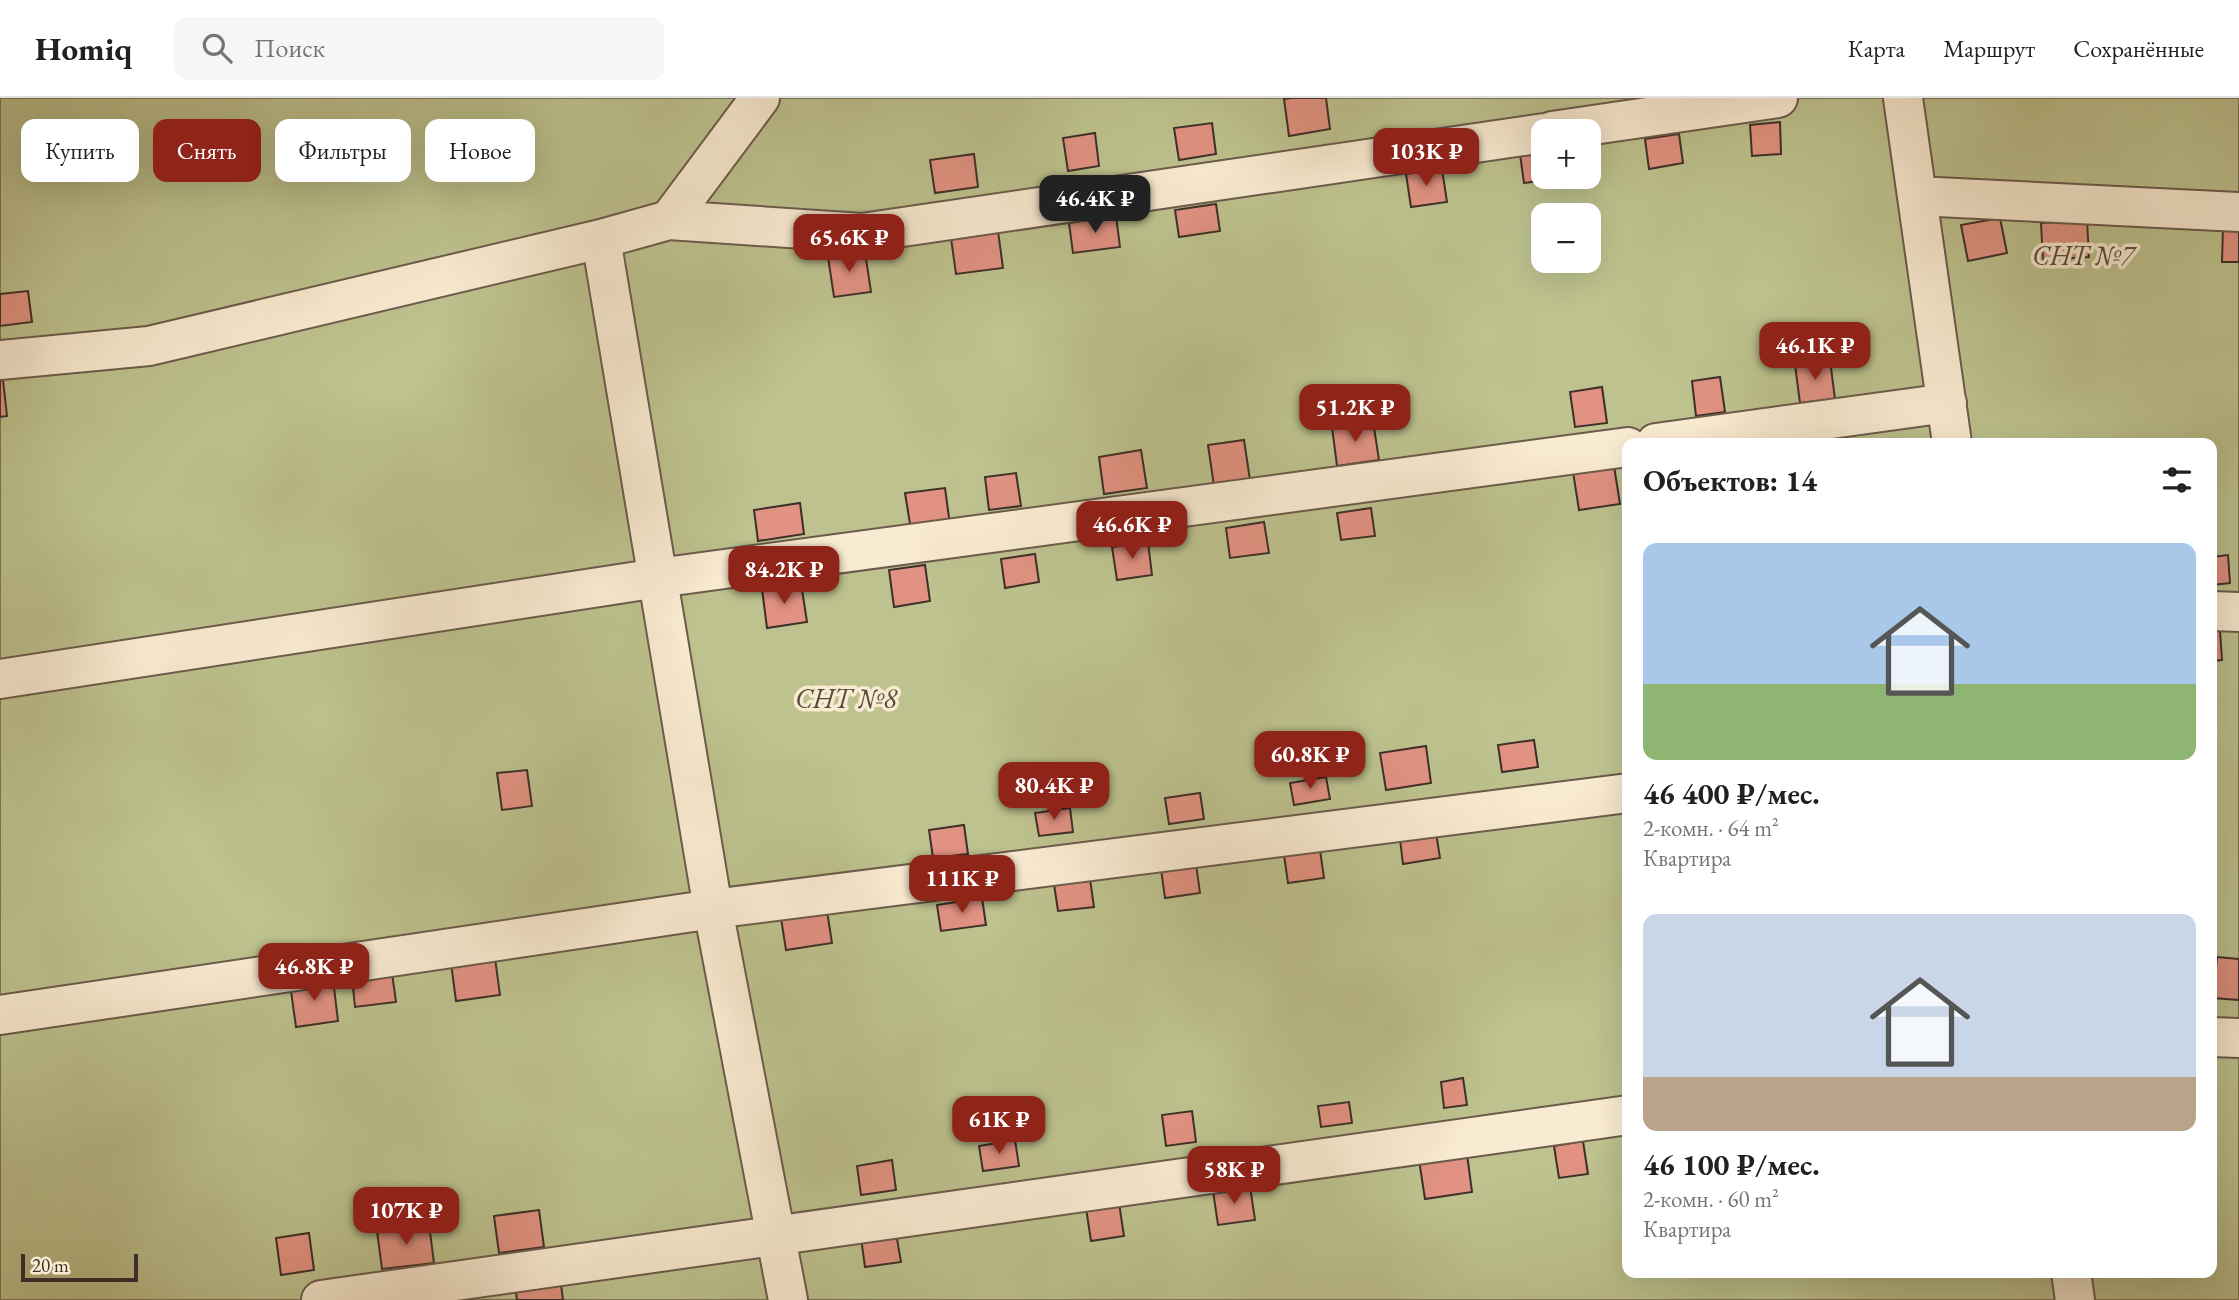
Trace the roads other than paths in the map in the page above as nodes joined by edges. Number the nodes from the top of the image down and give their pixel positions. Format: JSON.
{"nodes":[{"id":1,"x":761,"y":98,"type":"edge"},
{"id":2,"x":1778,"y":98,"type":"edge"},
{"id":3,"x":1903,"y":98,"type":"edge"},
{"id":4,"x":1601,"y":124,"type":"edge"},
{"id":5,"x":1531,"y":134,"type":"edge"},
{"id":6,"x":1917,"y":196,"type":"junction"},
{"id":7,"x":2239,"y":212,"type":"edge"},
{"id":8,"x":669,"y":220,"type":"junction"},
{"id":9,"x":601,"y":239,"type":"junction"},
{"id":10,"x":0,"y":360,"type":"edge"},
{"id":11,"x":1947,"y":403,"type":"junction"},
{"id":12,"x":1692,"y":438,"type":"edge"},
{"id":13,"x":1951,"y":438,"type":"edge"},
{"id":14,"x":1622,"y":448,"type":"edge"},
{"id":15,"x":658,"y":578,"type":"junction"},
{"id":16,"x":2217,"y":611,"type":"edge"},
{"id":17,"x":2239,"y":612,"type":"edge"},
{"id":18,"x":0,"y":679,"type":"edge"},
{"id":19,"x":1622,"y":794,"type":"edge"},
{"id":20,"x":713,"y":909,"type":"junction"},
{"id":21,"x":0,"y":1015,"type":"edge"},
{"id":22,"x":2217,"y":1037,"type":"edge"},
{"id":23,"x":2239,"y":1038,"type":"edge"},
{"id":24,"x":1622,"y":1116,"type":"edge"},
{"id":25,"x":776,"y":1236,"type":"junction"},
{"id":26,"x":2072,"y":1278,"type":"edge"},
{"id":27,"x":321,"y":1300,"type":"edge"},
{"id":28,"x":788,"y":1300,"type":"edge"},
{"id":29,"x":2075,"y":1300,"type":"edge"}],
"edges":[{"from":1,"to":8,"type":"street"},
{"from":2,"to":4,"type":"street"},
{"from":3,"to":6,"type":"street"},
{"from":5,"to":8,"type":"street"},
{"from":6,"to":7,"type":"street"},
{"from":6,"to":11,"type":"street"},
{"from":8,"to":9,"type":"street"},
{"from":9,"to":10,"type":"street"},
{"from":9,"to":15,"type":"street"},
{"from":11,"to":12,"type":"street"},
{"from":11,"to":13,"type":"street"},
{"from":14,"to":15,"type":"street"},
{"from":15,"to":18,"type":"street"},
{"from":15,"to":20,"type":"street"},
{"from":16,"to":17,"type":"street"},
{"from":19,"to":20,"type":"street"},
{"from":20,"to":21,"type":"street"},
{"from":20,"to":25,"type":"street"},
{"from":22,"to":23,"type":"street"},
{"from":24,"to":25,"type":"street"},
{"from":25,"to":27,"type":"street"},
{"from":25,"to":28,"type":"street"},
{"from":26,"to":29,"type":"street"}]}
